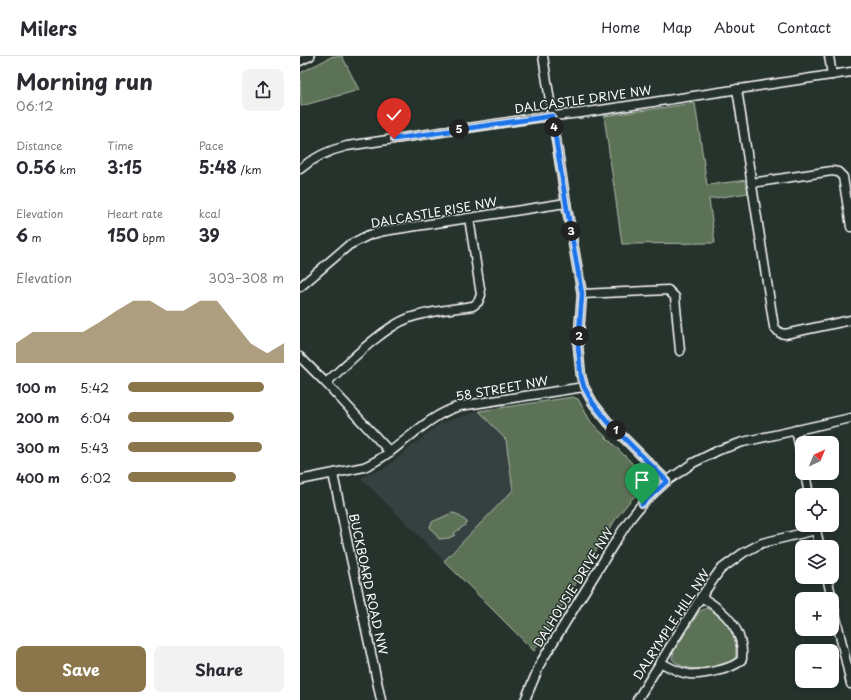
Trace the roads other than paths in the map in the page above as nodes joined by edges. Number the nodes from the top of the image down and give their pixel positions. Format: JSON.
{"nodes":[{"id":1,"x":310,"y":56,"type":"edge"},
{"id":2,"x":543,"y":56,"type":"edge"},
{"id":3,"x":829,"y":56,"type":"edge"},
{"id":4,"x":300,"y":61,"type":"edge"},
{"id":5,"x":851,"y":72,"type":"edge"},
{"id":6,"x":832,"y":75,"type":"junction"},
{"id":7,"x":737,"y":89,"type":"junction"},
{"id":8,"x":552,"y":116,"type":"junction"},
{"id":9,"x":300,"y":169,"type":"edge"},
{"id":10,"x":751,"y":183,"type":"junction"},
{"id":11,"x":566,"y":203,"type":"junction"},
{"id":12,"x":469,"y":218,"type":"junction"},
{"id":13,"x":851,"y":227,"type":"edge"},
{"id":14,"x":300,"y":287,"type":"edge"},
{"id":15,"x":582,"y":294,"type":"junction"},
{"id":16,"x":851,"y":320,"type":"edge"},
{"id":17,"x":680,"y":350,"type":"dead end"},
{"id":18,"x":300,"y":358,"type":"edge"},
{"id":19,"x":326,"y":383,"type":"junction"},
{"id":20,"x":584,"y":387,"type":"junction"},
{"id":21,"x":851,"y":418,"type":"edge"},
{"id":22,"x":796,"y":430,"type":"junction"},
{"id":23,"x":797,"y":436,"type":"edge"},
{"id":24,"x":390,"y":452,"type":"junction"},
{"id":25,"x":333,"y":474,"type":"junction"},
{"id":26,"x":300,"y":480,"type":"edge"},
{"id":27,"x":667,"y":481,"type":"junction"},
{"id":28,"x":802,"y":532,"type":"edge"},
{"id":29,"x":701,"y":597,"type":"junction"},
{"id":30,"x":839,"y":631,"type":"edge"},
{"id":31,"x":660,"y":662,"type":"junction"},
{"id":32,"x":851,"y":684,"type":"edge"},
{"id":33,"x":382,"y":700,"type":"edge"},
{"id":34,"x":525,"y":700,"type":"edge"},
{"id":35,"x":637,"y":700,"type":"edge"}],
"edges":[{"from":1,"to":4,"type":"street"},
{"from":2,"to":8,"type":"street"},
{"from":3,"to":6,"type":"street"},
{"from":5,"to":6,"type":"street","name":"DALCASTLE DRIVE NW"},
{"from":6,"to":7,"type":"street","name":"DALCASTLE DRIVE NW"},
{"from":7,"to":8,"type":"street","name":"DALCASTLE DRIVE NW"},
{"from":7,"to":10,"type":"street"},
{"from":8,"to":9,"type":"street","name":"DALCASTLE DRIVE NW"},
{"from":8,"to":11,"type":"street"},
{"from":10,"to":13,"type":"street"},
{"from":10,"to":16,"type":"street"},
{"from":11,"to":12,"type":"street","name":"DALCASTLE RISE NW"},
{"from":11,"to":15,"type":"street"},
{"from":12,"to":14,"type":"street","name":"DALCASTLE RISE NW"},
{"from":12,"to":19,"type":"street"},
{"from":15,"to":17,"type":"street"},
{"from":15,"to":20,"type":"street"},
{"from":18,"to":19,"type":"street"},
{"from":19,"to":24,"type":"street"},
{"from":20,"to":24,"type":"street","name":"58 STREET NW"},
{"from":20,"to":27,"type":"street"},
{"from":21,"to":22,"type":"street","name":"DALHOUSIE DRIVE NW"},
{"from":22,"to":23,"type":"street"},
{"from":22,"to":27,"type":"street","name":"DALHOUSIE DRIVE NW"},
{"from":24,"to":25,"type":"street","name":"58 STREET NW"},
{"from":25,"to":26,"type":"street","name":"58 STREET NW"},
{"from":25,"to":33,"type":"street","name":"BUCKBOARD ROAD NW"},
{"from":27,"to":34,"type":"street","name":"DALHOUSIE DRIVE NW"},
{"from":28,"to":29,"type":"street","name":"DALRYMPLE HILL NW"},
{"from":29,"to":31,"type":"street","name":"DALRYMPLE HILL NW"},
{"from":29,"to":31,"type":"street"},
{"from":30,"to":32,"type":"street"},
{"from":31,"to":35,"type":"street","name":"DALRYMPLE HILL NW"}]}
